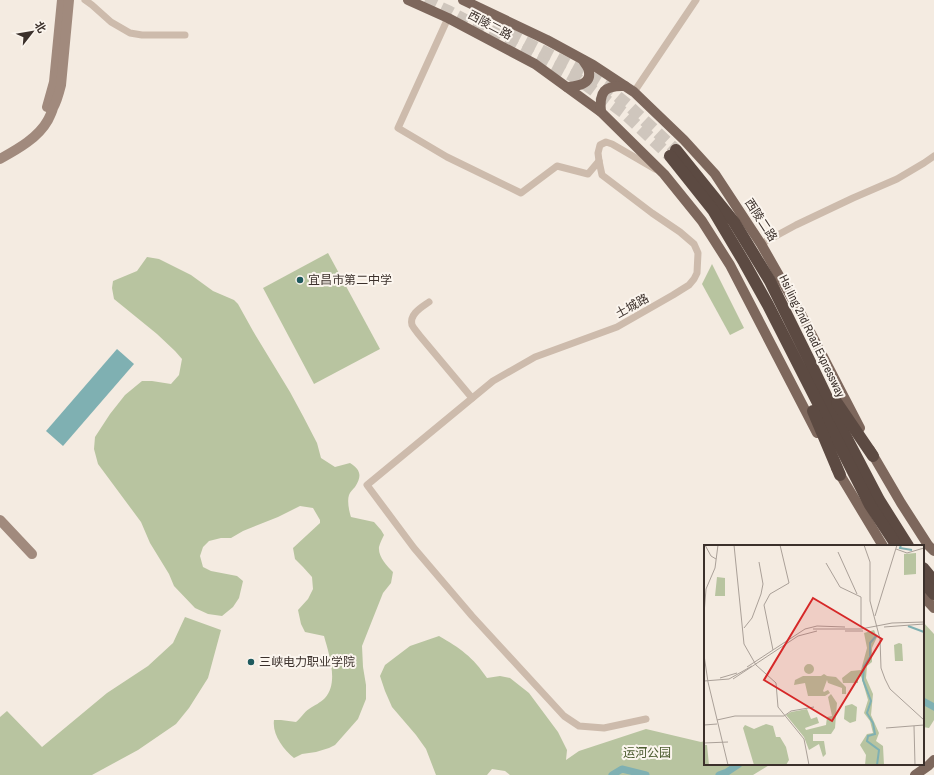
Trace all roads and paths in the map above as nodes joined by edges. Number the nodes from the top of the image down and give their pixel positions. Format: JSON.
{"nodes":[{"id":1,"x":62,"y":0,"type":"edge"},
{"id":2,"x":69,"y":0,"type":"edge"},
{"id":3,"x":85,"y":0,"type":"edge"},
{"id":4,"x":408,"y":0,"type":"edge"},
{"id":5,"x":463,"y":0,"type":"edge"},
{"id":6,"x":696,"y":0,"type":"edge"},
{"id":7,"x":448,"y":18,"type":"junction"},
{"id":8,"x":185,"y":35,"type":"dead end"},
{"id":9,"x":583,"y":60,"type":"junction"},
{"id":10,"x":624,"y":86,"type":"junction"},
{"id":11,"x":567,"y":87,"type":"junction"},
{"id":12,"x":634,"y":92,"type":"junction"},
{"id":13,"x":601,"y":112,"type":"junction"},
{"id":14,"x":0,"y":153,"type":"edge"},
{"id":15,"x":934,"y":156,"type":"edge"},
{"id":16,"x":0,"y":159,"type":"edge"},
{"id":17,"x":599,"y":161,"type":"junction"},
{"id":18,"x":664,"y":174,"type":"junction"},
{"id":19,"x":762,"y":244,"type":"junction"},
{"id":20,"x":429,"y":302,"type":"dead end"},
{"id":21,"x":768,"y":305,"type":"junction"},
{"id":22,"x":808,"y":358,"type":"junction"},
{"id":23,"x":472,"y":398,"type":"junction"},
{"id":24,"x":841,"y":437,"type":"junction"},
{"id":25,"x":873,"y":456,"type":"junction"},
{"id":26,"x":840,"y":475,"type":"junction"},
{"id":27,"x":0,"y":520,"type":"edge"},
{"id":28,"x":882,"y":545,"type":"edge"},
{"id":29,"x":896,"y":545,"type":"edge"},
{"id":30,"x":907,"y":545,"type":"edge"},
{"id":31,"x":932,"y":546,"type":"edge"},
{"id":32,"x":32,"y":554,"type":"dead end"},
{"id":33,"x":924,"y":569,"type":"edge"},
{"id":34,"x":934,"y":581,"type":"edge"},
{"id":35,"x":924,"y":582,"type":"edge"},
{"id":36,"x":934,"y":594,"type":"edge"},
{"id":37,"x":924,"y":597,"type":"edge"},
{"id":38,"x":934,"y":608,"type":"edge"},
{"id":39,"x":646,"y":719,"type":"dead end"},
{"id":40,"x":934,"y":760,"type":"edge"},
{"id":41,"x":915,"y":775,"type":"edge"}],
"edges":[{"from":1,"to":14,"type":"main road"},
{"from":2,"to":16,"type":"main road"},
{"from":3,"to":8,"type":"street"},
{"from":4,"to":7,"type":"main road","name":"西陵二路"},
{"from":5,"to":9,"type":"main road","name":"西陵二路"},
{"from":6,"to":12,"type":"street"},
{"from":7,"to":11,"type":"main road","name":"西陵二路"},
{"from":7,"to":17,"type":"street"},
{"from":9,"to":10,"type":"main road","name":"西陵二路"},
{"from":9,"to":11,"type":"main road"},
{"from":10,"to":12,"type":"main road","name":"西陵二路"},
{"from":10,"to":13,"type":"main road"},
{"from":11,"to":13,"type":"main road","name":"西陵二路"},
{"from":12,"to":19,"type":"main road","name":"西陵二路"},
{"from":13,"to":18,"type":"main road","name":"西陵二路"},
{"from":15,"to":19,"type":"street"},
{"from":17,"to":18,"type":"street"},
{"from":17,"to":23,"type":"street","name":"土城路"},
{"from":18,"to":26,"type":"main road","name":"西陵二路"},
{"from":19,"to":25,"type":"main road","name":"西陵二路"},
{"from":20,"to":23,"type":"street"},
{"from":21,"to":22,"type":"highway","name":"Hsi ling 2nd Road Expressway"},
{"from":21,"to":24,"type":"highway","name":"Hsi ling 2nd Road Expressway"},
{"from":21,"to":26,"type":"highway"},
{"from":22,"to":24,"type":"highway","name":"Hsi ling 2nd Road Expressway"},
{"from":22,"to":25,"type":"highway"},
{"from":23,"to":39,"type":"street","name":"土城路"},
{"from":24,"to":29,"type":"highway","name":"Hsi ling 2nd Road Expressway"},
{"from":24,"to":30,"type":"highway","name":"Hsi ling 2nd Road Expressway"},
{"from":25,"to":31,"type":"main road","name":"西陵二路"},
{"from":26,"to":28,"type":"main road","name":"西陵二路"},
{"from":27,"to":32,"type":"main road"},
{"from":33,"to":34,"type":"highway"},
{"from":35,"to":36,"type":"highway"},
{"from":37,"to":38,"type":"main road"},
{"from":40,"to":41,"type":"main road"}]}
